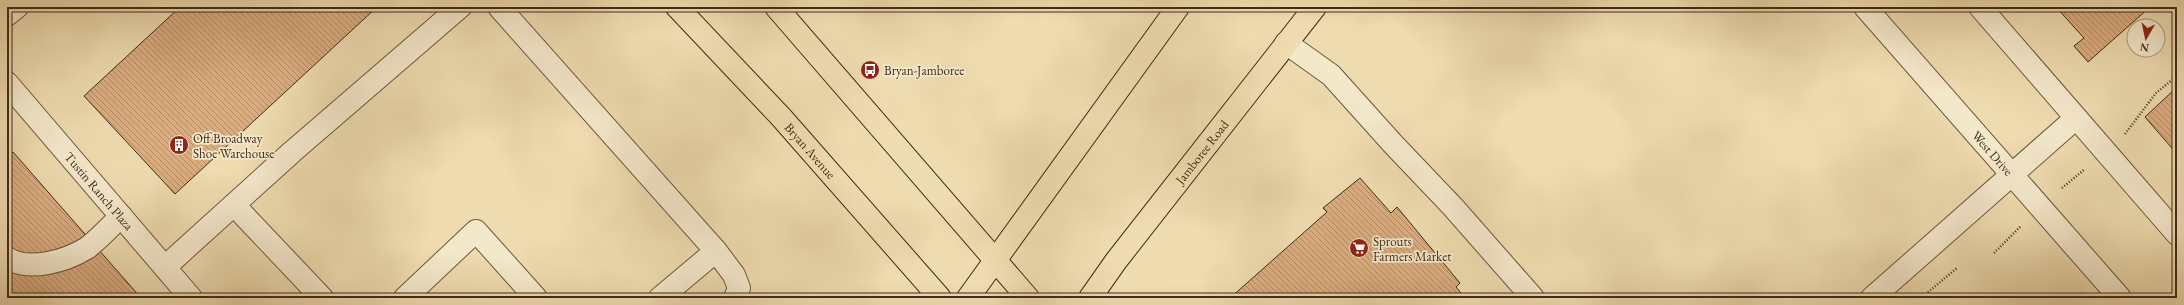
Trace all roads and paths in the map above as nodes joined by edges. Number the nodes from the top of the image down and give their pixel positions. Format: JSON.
{"nodes":[{"id":1,"x":18,"y":7,"type":"edge"},
{"id":2,"x":460,"y":7,"type":"edge"},
{"id":3,"x":499,"y":7,"type":"edge"},
{"id":4,"x":677,"y":7,"type":"edge"},
{"id":5,"x":776,"y":7,"type":"edge"},
{"id":6,"x":1178,"y":7,"type":"edge"},
{"id":7,"x":1315,"y":7,"type":"edge"},
{"id":8,"x":1865,"y":7,"type":"edge"},
{"id":9,"x":1980,"y":7,"type":"edge"},
{"id":10,"x":7,"y":15,"type":"edge"},
{"id":11,"x":1286,"y":43,"type":"junction"},
{"id":12,"x":2177,"y":76,"type":"edge"},
{"id":13,"x":7,"y":83,"type":"edge"},
{"id":14,"x":2076,"y":118,"type":"junction"},
{"id":15,"x":2123,"y":136,"type":"dead end"},
{"id":16,"x":2086,"y":168,"type":"dead end"},
{"id":17,"x":2012,"y":175,"type":"junction"},
{"id":18,"x":2062,"y":188,"type":"dead end"},
{"id":19,"x":234,"y":205,"type":"junction"},
{"id":20,"x":121,"y":216,"type":"junction"},
{"id":21,"x":2021,"y":226,"type":"dead end"},
{"id":22,"x":2177,"y":234,"type":"edge"},
{"id":23,"x":716,"y":252,"type":"junction"},
{"id":24,"x":1994,"y":253,"type":"dead end"},
{"id":25,"x":7,"y":258,"type":"edge"},
{"id":26,"x":995,"y":260,"type":"junction"},
{"id":27,"x":165,"y":267,"type":"junction"},
{"id":28,"x":1957,"y":268,"type":"dead end"},
{"id":29,"x":191,"y":298,"type":"edge"},
{"id":30,"x":322,"y":298,"type":"edge"},
{"id":31,"x":405,"y":298,"type":"edge"},
{"id":32,"x":536,"y":298,"type":"edge"},
{"id":33,"x":660,"y":298,"type":"edge"},
{"id":34,"x":735,"y":298,"type":"edge"},
{"id":35,"x":940,"y":298,"type":"edge"},
{"id":36,"x":968,"y":298,"type":"edge"},
{"id":37,"x":1028,"y":298,"type":"edge"},
{"id":38,"x":1090,"y":298,"type":"edge"},
{"id":39,"x":1533,"y":298,"type":"edge"},
{"id":40,"x":1872,"y":298,"type":"edge"},
{"id":41,"x":1921,"y":298,"type":"edge"},
{"id":42,"x":2120,"y":298,"type":"edge"}],
"edges":[{"from":1,"to":10,"type":"street"},
{"from":2,"to":19,"type":"street"},
{"from":3,"to":23,"type":"street"},
{"from":4,"to":35,"type":"main road","name":"Bryan Avenue"},
{"from":5,"to":26,"type":"main road"},
{"from":6,"to":26,"type":"main road"},
{"from":7,"to":11,"type":"main road","name":"Jamboree Road"},
{"from":8,"to":17,"type":"street","name":"West Drive"},
{"from":9,"to":14,"type":"street"},
{"from":11,"to":38,"type":"main road","name":"Jamboree Road"},
{"from":11,"to":39,"type":"street"},
{"from":12,"to":15,"type":"path"},
{"from":13,"to":20,"type":"street","name":"Tustin Ranch Plaza"},
{"from":14,"to":17,"type":"street"},
{"from":14,"to":22,"type":"street"},
{"from":16,"to":18,"type":"path"},
{"from":17,"to":40,"type":"street"},
{"from":17,"to":42,"type":"street","name":"West Drive"},
{"from":19,"to":27,"type":"street"},
{"from":19,"to":30,"type":"street"},
{"from":20,"to":25,"type":"street"},
{"from":20,"to":27,"type":"street","name":"Tustin Ranch Plaza"},
{"from":21,"to":24,"type":"path"},
{"from":23,"to":33,"type":"street"},
{"from":23,"to":34,"type":"street"},
{"from":26,"to":36,"type":"main road"},
{"from":26,"to":37,"type":"main road"},
{"from":27,"to":29,"type":"street","name":"Tustin Ranch Plaza"},
{"from":28,"to":41,"type":"path"},
{"from":31,"to":32,"type":"street"}]}
